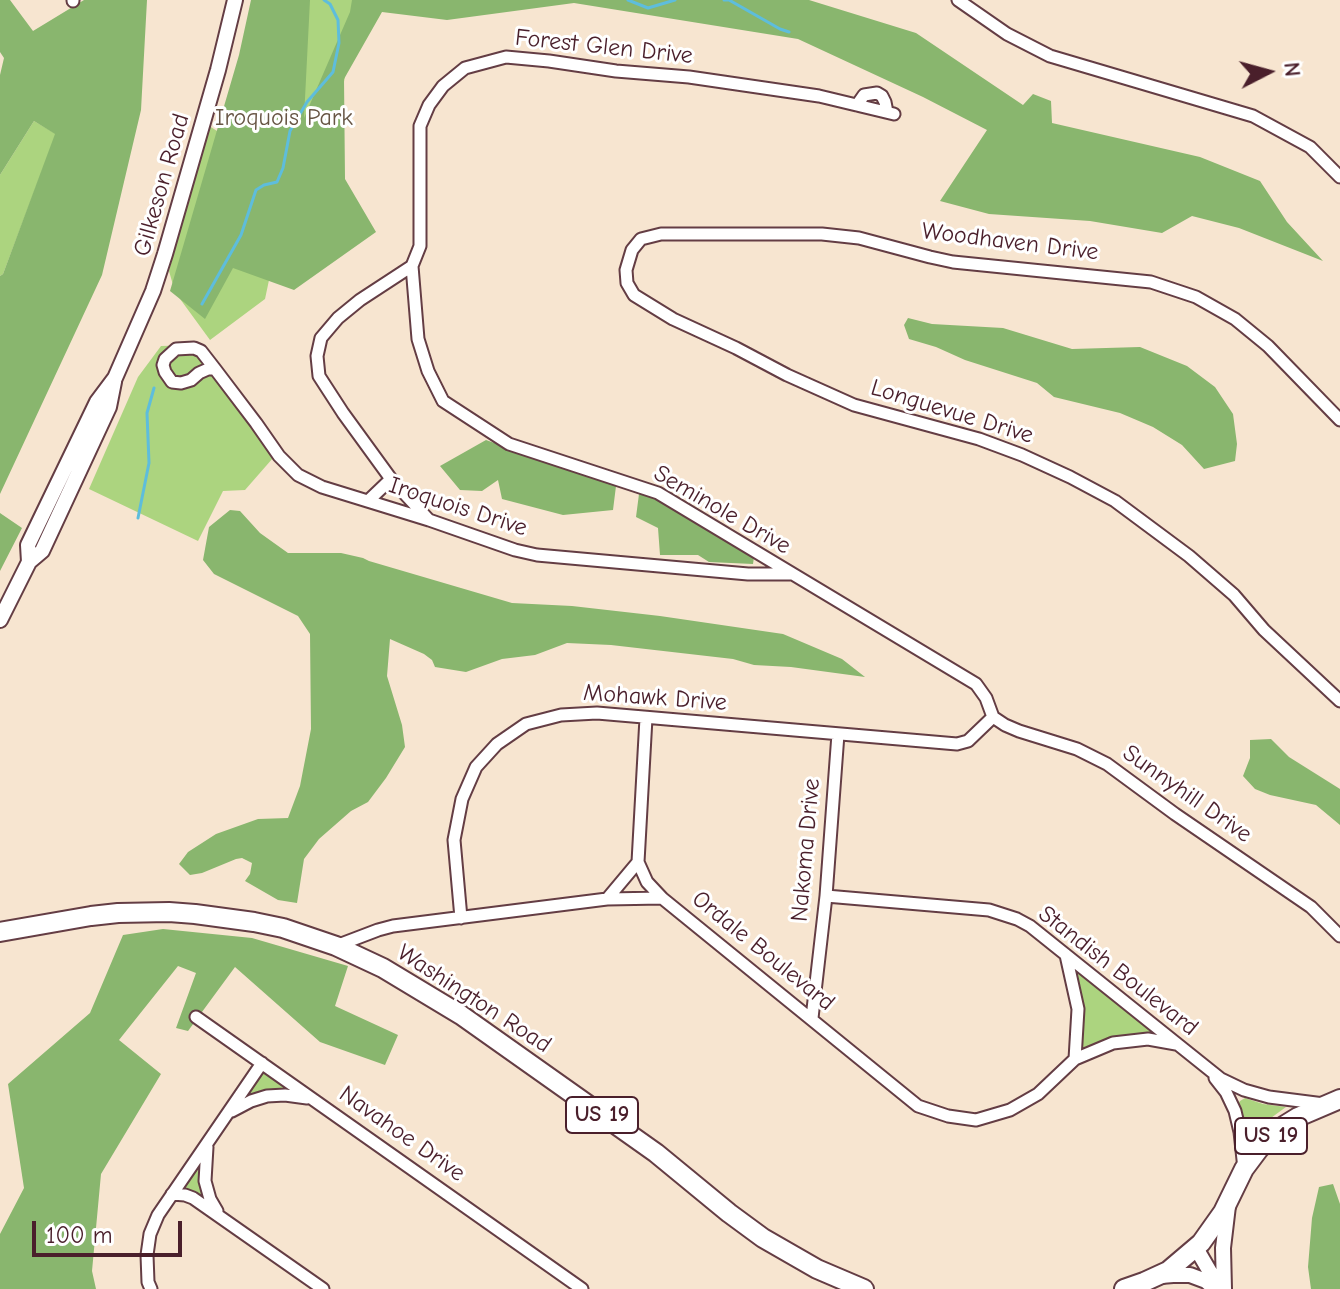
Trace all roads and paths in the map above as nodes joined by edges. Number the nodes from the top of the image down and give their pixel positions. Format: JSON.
{"nodes":[{"id":1,"x":235,"y":0,"type":"edge"},
{"id":2,"x":958,"y":0,"type":"edge"},
{"id":3,"x":891,"y":113,"type":"dead end"},
{"id":4,"x":1340,"y":177,"type":"edge"},
{"id":5,"x":632,"y":250,"type":"joint"},
{"id":6,"x":412,"y":266,"type":"junction"},
{"id":7,"x":215,"y":369,"type":"dead end"},
{"id":8,"x":1340,"y":420,"type":"edge"},
{"id":9,"x":391,"y":479,"type":"junction"},
{"id":10,"x":368,"y":501,"type":"junction"},
{"id":11,"x":429,"y":520,"type":"junction"},
{"id":12,"x":792,"y":574,"type":"junction"},
{"id":13,"x":0,"y":620,"type":"edge"},
{"id":14,"x":1340,"y":701,"type":"edge"},
{"id":15,"x":993,"y":717,"type":"junction"},
{"id":16,"x":646,"y":718,"type":"junction"},
{"id":17,"x":838,"y":734,"type":"junction"},
{"id":18,"x":638,"y":862,"type":"junction"},
{"id":19,"x":826,"y":896,"type":"junction"},
{"id":20,"x":662,"y":898,"type":"junction"},
{"id":21,"x":607,"y":899,"type":"junction"},
{"id":22,"x":461,"y":918,"type":"junction"},
{"id":23,"x":0,"y":932,"type":"edge"},
{"id":24,"x":1340,"y":936,"type":"edge"},
{"id":25,"x":336,"y":946,"type":"junction"},
{"id":26,"x":1066,"y":955,"type":"junction"},
{"id":27,"x":196,"y":1017,"type":"dead end"},
{"id":28,"x":812,"y":1018,"type":"junction"},
{"id":29,"x":1176,"y":1044,"type":"junction"},
{"id":30,"x":1075,"y":1059,"type":"junction"},
{"id":31,"x":262,"y":1063,"type":"junction"},
{"id":32,"x":1210,"y":1071,"type":"junction"},
{"id":33,"x":312,"y":1099,"type":"junction"},
{"id":34,"x":1333,"y":1102,"type":"edge"},
{"id":35,"x":228,"y":1114,"type":"junction"},
{"id":36,"x":208,"y":1143,"type":"junction"},
{"id":37,"x":1244,"y":1169,"type":"junction"},
{"id":38,"x":172,"y":1194,"type":"junction"},
{"id":39,"x":1229,"y":1201,"type":"junction"},
{"id":40,"x":219,"y":1216,"type":"junction"},
{"id":41,"x":1196,"y":1248,"type":"junction"},
{"id":42,"x":1156,"y":1277,"type":"junction"},
{"id":43,"x":151,"y":1289,"type":"edge"},
{"id":44,"x":323,"y":1289,"type":"edge"},
{"id":45,"x":582,"y":1289,"type":"edge"},
{"id":46,"x":864,"y":1289,"type":"edge"},
{"id":47,"x":1124,"y":1289,"type":"edge"},
{"id":48,"x":1220,"y":1289,"type":"edge"}],
"edges":[{"from":1,"to":13,"type":"street","name":"Gilkeson Road"},
{"from":2,"to":4,"type":"street"},
{"from":3,"to":6,"type":"street","name":"Forest Glen Drive"},
{"from":5,"to":8,"type":"street","name":"Woodhaven Drive"},
{"from":5,"to":14,"type":"street","name":"Longuevue Drive"},
{"from":6,"to":9,"type":"street"},
{"from":6,"to":12,"type":"street","name":"Seminole Drive"},
{"from":7,"to":10,"type":"street","name":"Iroquois Drive"},
{"from":9,"to":10,"type":"street"},
{"from":9,"to":11,"type":"street"},
{"from":10,"to":11,"type":"street","name":"Iroquois Drive"},
{"from":11,"to":12,"type":"street","name":"Iroquois Drive"},
{"from":12,"to":15,"type":"street","name":"Seminole Drive"},
{"from":15,"to":17,"type":"street","name":"Mohawk Drive"},
{"from":15,"to":24,"type":"street","name":"Sunnyhill Drive"},
{"from":16,"to":17,"type":"street","name":"Mohawk Drive"},
{"from":16,"to":18,"type":"street"},
{"from":16,"to":22,"type":"street","name":"Mohawk Drive"},
{"from":17,"to":19,"type":"street","name":"Nakoma Drive"},
{"from":18,"to":20,"type":"street"},
{"from":18,"to":21,"type":"street"},
{"from":19,"to":26,"type":"street","name":"Standish Boulevard"},
{"from":19,"to":28,"type":"street","name":"Nakoma Drive"},
{"from":20,"to":21,"type":"street","name":"Ordale Boulevard"},
{"from":20,"to":28,"type":"street","name":"Ordale Boulevard"},
{"from":21,"to":22,"type":"street","name":"Ordale Boulevard"},
{"from":22,"to":25,"type":"street","name":"Ordale Boulevard"},
{"from":23,"to":25,"type":"main road","name":"Washington Road","number":"US 19"},
{"from":25,"to":46,"type":"main road","name":"Washington Road","number":"US 19"},
{"from":26,"to":29,"type":"street","name":"Standish Boulevard"},
{"from":26,"to":30,"type":"street"},
{"from":27,"to":31,"type":"street","name":"Navahoe Drive"},
{"from":28,"to":30,"type":"street","name":"Ordale Boulevard"},
{"from":29,"to":30,"type":"street","name":"Ordale Boulevard"},
{"from":29,"to":32,"type":"street","name":"Standish Boulevard"},
{"from":31,"to":33,"type":"street","name":"Navahoe Drive"},
{"from":31,"to":35,"type":"street"},
{"from":32,"to":34,"type":"street","name":"Standish Boulevard"},
{"from":32,"to":37,"type":"street"},
{"from":33,"to":35,"type":"street"},
{"from":33,"to":45,"type":"street","name":"Navahoe Drive"},
{"from":34,"to":37,"type":"main road","number":"US 19"},
{"from":35,"to":36,"type":"street"},
{"from":36,"to":38,"type":"street"},
{"from":36,"to":40,"type":"street"},
{"from":37,"to":39,"type":"main road","number":"US 19"},
{"from":38,"to":40,"type":"street"},
{"from":38,"to":43,"type":"street"},
{"from":39,"to":41,"type":"main road","number":"US 19"},
{"from":39,"to":48,"type":"street"},
{"from":40,"to":44,"type":"street"},
{"from":41,"to":42,"type":"main road","number":"US 19"},
{"from":41,"to":48,"type":"street"},
{"from":42,"to":47,"type":"main road","number":"US 19"},
{"from":42,"to":48,"type":"street"}]}
